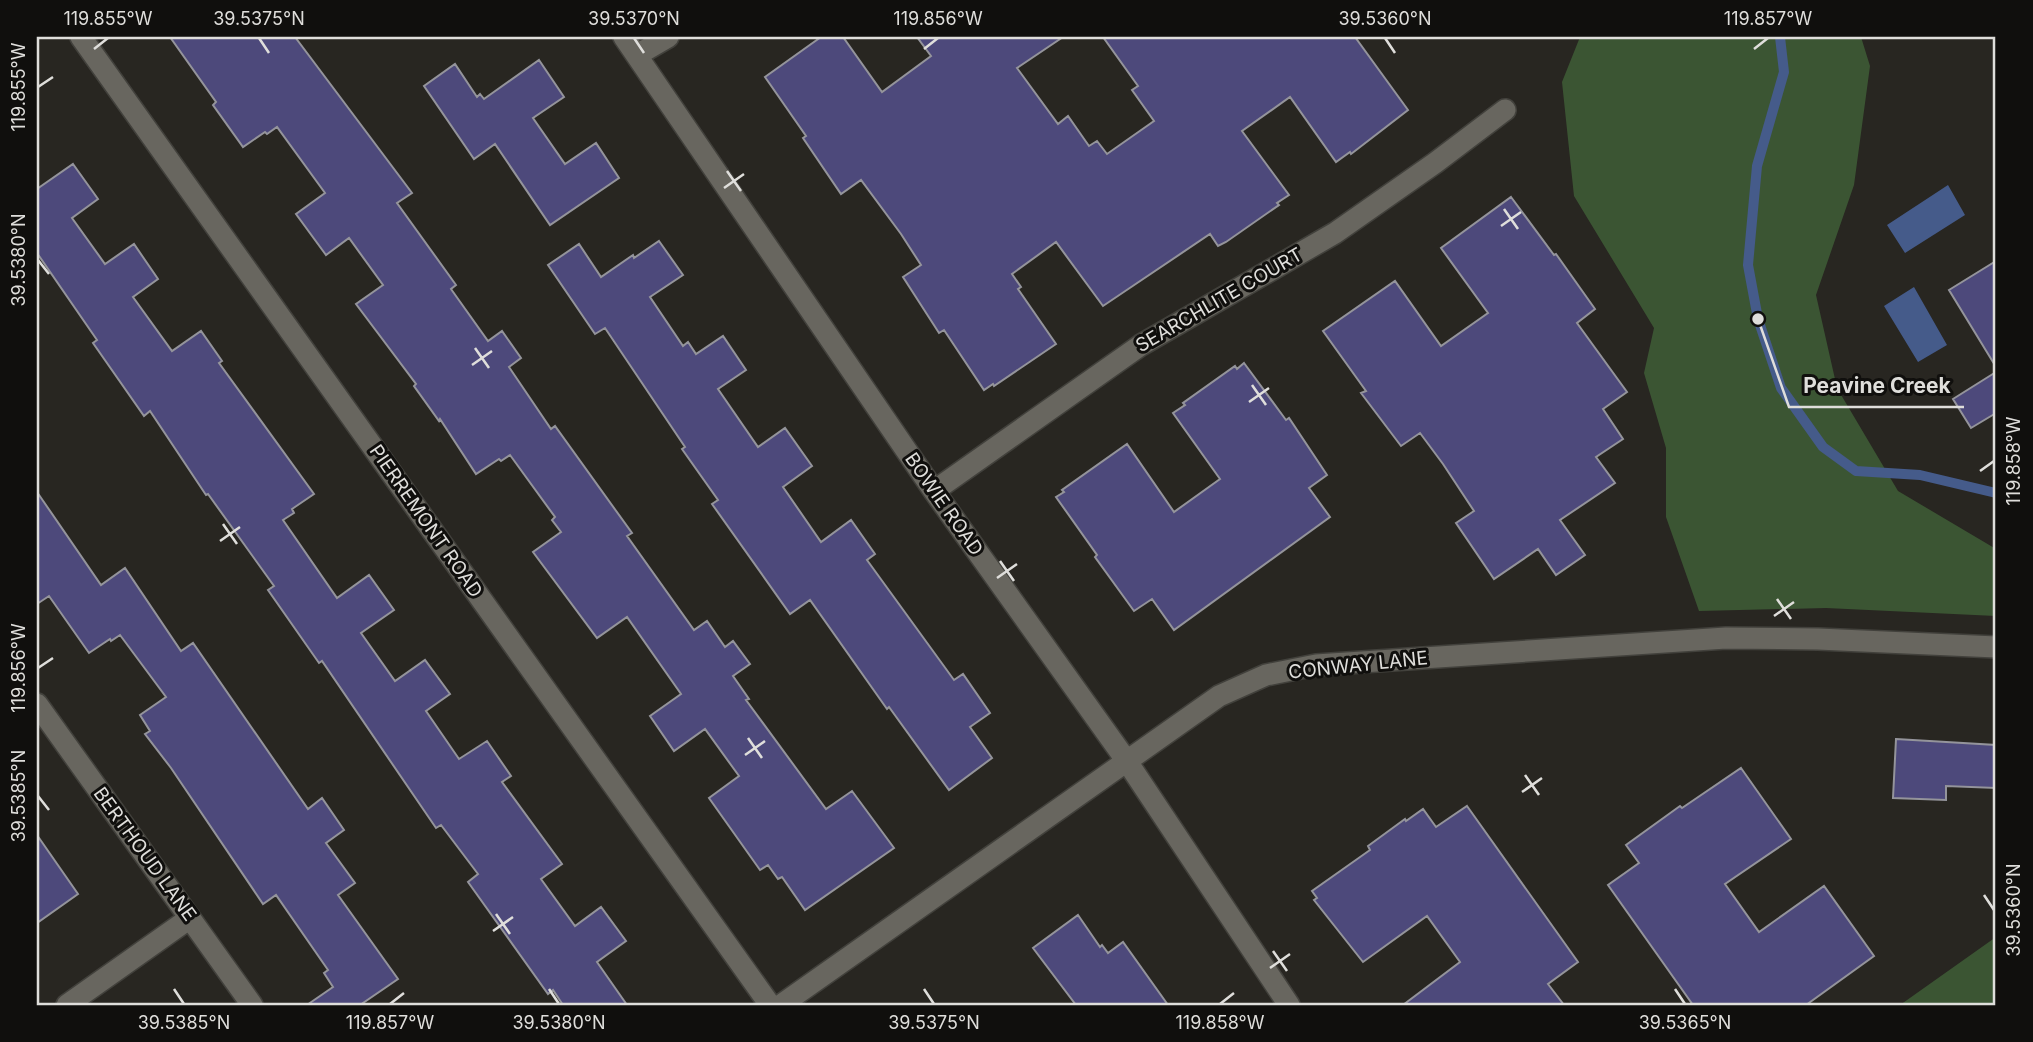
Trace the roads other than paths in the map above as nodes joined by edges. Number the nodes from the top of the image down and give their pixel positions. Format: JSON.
{"nodes":[{"id":1,"x":81,"y":37,"type":"edge"},
{"id":2,"x":624,"y":37,"type":"edge"},
{"id":3,"x":668,"y":37,"type":"edge"},
{"id":4,"x":637,"y":55,"type":"junction"},
{"id":5,"x":1504,"y":110,"type":"dead end"},
{"id":6,"x":934,"y":491,"type":"junction"},
{"id":7,"x":1996,"y":647,"type":"edge"},
{"id":8,"x":37,"y":704,"type":"edge"},
{"id":9,"x":1126,"y":760,"type":"junction"},
{"id":10,"x":190,"y":918,"type":"junction"},
{"id":11,"x":67,"y":1005,"type":"edge"},
{"id":12,"x":252,"y":1005,"type":"edge"},
{"id":13,"x":771,"y":1005,"type":"edge"},
{"id":14,"x":781,"y":1005,"type":"edge"},
{"id":15,"x":1289,"y":1005,"type":"edge"}],
"edges":[{"from":1,"to":13,"type":"street","name":"PIERREMONT ROAD"},
{"from":2,"to":4,"type":"street","name":"BOWIE ROAD"},
{"from":3,"to":4,"type":"street"},
{"from":4,"to":6,"type":"street","name":"BOWIE ROAD"},
{"from":5,"to":6,"type":"street","name":"SEARCHLITE COURT"},
{"from":6,"to":9,"type":"street","name":"BOWIE ROAD"},
{"from":7,"to":9,"type":"street","name":"CONWAY LANE"},
{"from":8,"to":10,"type":"street","name":"BERTHOUD LANE"},
{"from":9,"to":14,"type":"street","name":"CONWAY LANE"},
{"from":9,"to":15,"type":"street","name":"BOWIE ROAD"},
{"from":10,"to":11,"type":"street"},
{"from":10,"to":12,"type":"street","name":"BERTHOUD LANE"}]}
